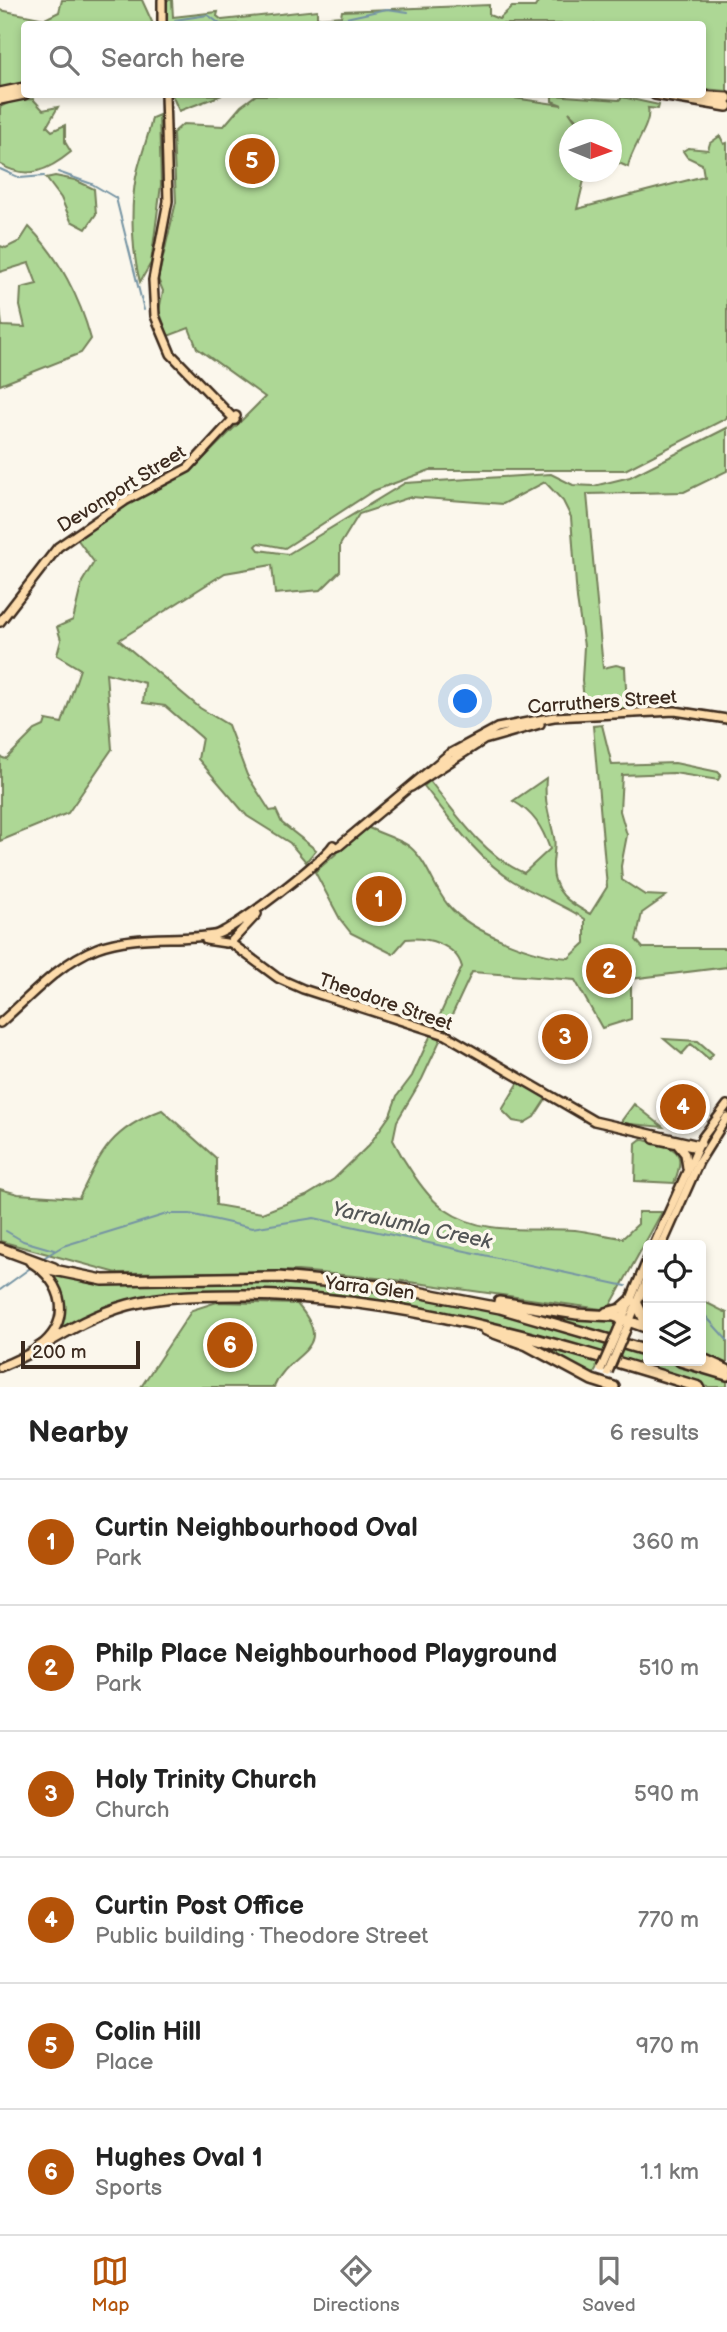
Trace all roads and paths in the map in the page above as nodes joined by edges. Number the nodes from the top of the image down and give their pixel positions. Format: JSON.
{"nodes":[{"id":1,"x":160,"y":0,"type":"edge"},
{"id":2,"x":162,"y":21,"type":"edge"},
{"id":3,"x":21,"y":89,"type":"edge"},
{"id":4,"x":0,"y":93,"type":"edge"},
{"id":5,"x":21,"y":95,"type":"edge"},
{"id":6,"x":706,"y":96,"type":"edge"},
{"id":7,"x":164,"y":98,"type":"edge"},
{"id":8,"x":678,"y":98,"type":"edge"},
{"id":9,"x":727,"y":98,"type":"edge"},
{"id":10,"x":0,"y":99,"type":"edge"},
{"id":11,"x":727,"y":106,"type":"edge"},
{"id":12,"x":216,"y":401,"type":"junction"},
{"id":13,"x":218,"y":439,"type":"junction"},
{"id":14,"x":0,"y":622,"type":"edge"},
{"id":15,"x":727,"y":719,"type":"edge"},
{"id":16,"x":275,"y":894,"type":"junction"},
{"id":17,"x":226,"y":930,"type":"junction"},
{"id":18,"x":187,"y":937,"type":"junction"},
{"id":19,"x":232,"y":940,"type":"junction"},
{"id":20,"x":0,"y":1023,"type":"edge"},
{"id":21,"x":727,"y":1105,"type":"edge"},
{"id":22,"x":727,"y":1117,"type":"edge"},
{"id":23,"x":620,"y":1129,"type":"junction"},
{"id":24,"x":715,"y":1133,"type":"junction"},
{"id":25,"x":677,"y":1143,"type":"junction"},
{"id":26,"x":699,"y":1145,"type":"junction"},
{"id":27,"x":699,"y":1162,"type":"junction"},
{"id":28,"x":685,"y":1172,"type":"junction"},
{"id":29,"x":656,"y":1240,"type":"edge"},
{"id":30,"x":664,"y":1240,"type":"edge"},
{"id":31,"x":0,"y":1249,"type":"edge"},
{"id":32,"x":48,"y":1269,"type":"junction"},
{"id":33,"x":643,"y":1274,"type":"edge"},
{"id":34,"x":643,"y":1287,"type":"edge"},
{"id":35,"x":449,"y":1296,"type":"junction"},
{"id":36,"x":295,"y":1297,"type":"junction"},
{"id":37,"x":634,"y":1302,"type":"junction"},
{"id":38,"x":597,"y":1315,"type":"junction"},
{"id":39,"x":643,"y":1319,"type":"edge"},
{"id":40,"x":626,"y":1320,"type":"junction"},
{"id":41,"x":643,"y":1326,"type":"edge"},
{"id":42,"x":35,"y":1350,"type":"junction"},
{"id":43,"x":643,"y":1350,"type":"edge"},
{"id":44,"x":706,"y":1360,"type":"edge"},
{"id":45,"x":697,"y":1366,"type":"edge"},
{"id":46,"x":0,"y":1369,"type":"edge"},
{"id":47,"x":727,"y":1370,"type":"edge"},
{"id":48,"x":580,"y":1374,"type":"junction"},
{"id":49,"x":727,"y":1375,"type":"edge"},
{"id":50,"x":598,"y":1385,"type":"edge"},
{"id":51,"x":586,"y":1387,"type":"edge"},
{"id":52,"x":614,"y":1387,"type":"edge"},
{"id":53,"x":699,"y":1387,"type":"edge"}],
"edges":[{"from":1,"to":2,"type":"main road"},
{"from":3,"to":4,"type":"highway"},
{"from":5,"to":10,"type":"highway"},
{"from":6,"to":9,"type":"highway"},
{"from":7,"to":12,"type":"main road"},
{"from":8,"to":11,"type":"highway"},
{"from":12,"to":13,"type":"main road"},
{"from":12,"to":13,"type":"main road","name":"Devonport Street"},
{"from":13,"to":14,"type":"main road","name":"Devonport Street"},
{"from":15,"to":16,"type":"main road","name":"Carruthers Street"},
{"from":16,"to":17,"type":"main road","name":"Carruthers Street"},
{"from":16,"to":19,"type":"main road","name":"Carruthers Street"},
{"from":17,"to":18,"type":"main road"},
{"from":17,"to":19,"type":"main road","name":"Theodore Street"},
{"from":17,"to":19,"type":"main road"},
{"from":18,"to":19,"type":"main road"},
{"from":18,"to":20,"type":"main road"},
{"from":19,"to":23,"type":"main road","name":"Theodore Street"},
{"from":21,"to":26,"type":"main road"},
{"from":22,"to":24,"type":"main road"},
{"from":23,"to":25,"type":"main road","name":"Theodore Street"},
{"from":23,"to":26,"type":"main road","name":"Theodore Street"},
{"from":24,"to":26,"type":"main road"},
{"from":24,"to":27,"type":"main road"},
{"from":25,"to":26,"type":"main road","name":"Theodore Street"},
{"from":25,"to":28,"type":"main road"},
{"from":26,"to":27,"type":"main road"},
{"from":26,"to":28,"type":"main road"},
{"from":27,"to":30,"type":"main road"},
{"from":28,"to":29,"type":"main road"},
{"from":31,"to":32,"type":"highway","name":"Yarra Glen"},
{"from":32,"to":35,"type":"highway","name":"Yarra Glen"},
{"from":32,"to":42,"type":"main road"},
{"from":33,"to":37,"type":"main road"},
{"from":34,"to":37,"type":"main road"},
{"from":35,"to":38,"type":"highway"},
{"from":35,"to":43,"type":"highway","name":"Yarra Glen"},
{"from":36,"to":42,"type":"highway","name":"Yarra Glen"},
{"from":36,"to":48,"type":"highway"},
{"from":36,"to":53,"type":"highway","name":"Yarra Glen"},
{"from":37,"to":38,"type":"highway"},
{"from":37,"to":39,"type":"highway"},
{"from":37,"to":40,"type":"main road"},
{"from":38,"to":40,"type":"highway"},
{"from":40,"to":41,"type":"highway"},
{"from":40,"to":50,"type":"main road","bridge":true},
{"from":42,"to":46,"type":"main road"},
{"from":44,"to":47,"type":"highway"},
{"from":45,"to":49,"type":"highway"},
{"from":48,"to":50,"type":"highway"},
{"from":48,"to":51,"type":"highway"},
{"from":50,"to":52,"type":"highway"}]}
